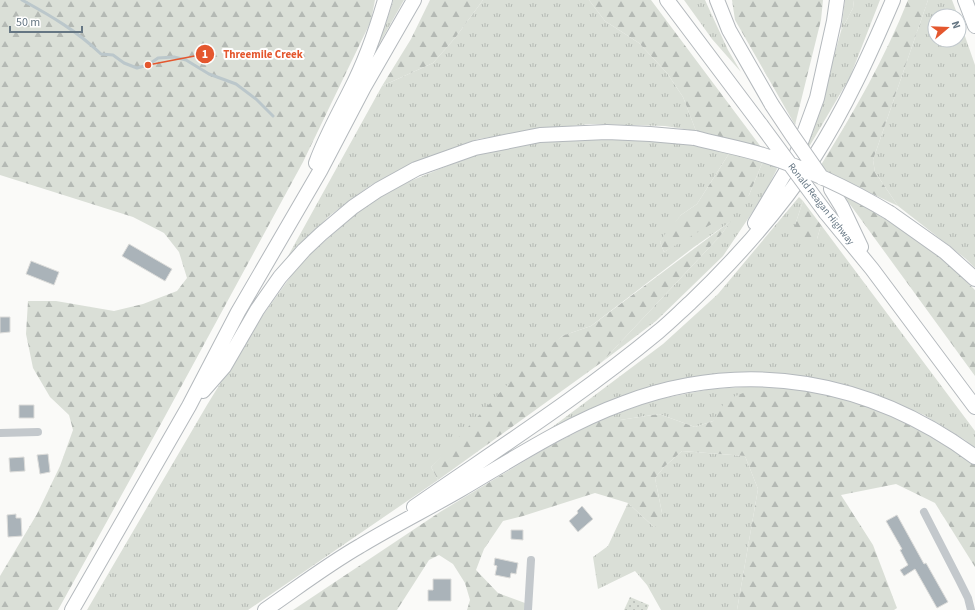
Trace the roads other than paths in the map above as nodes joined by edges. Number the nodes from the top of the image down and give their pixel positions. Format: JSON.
{"nodes":[{"id":1,"x":386,"y":0,"type":"edge"},
{"id":2,"x":414,"y":0,"type":"edge"},
{"id":3,"x":667,"y":0,"type":"edge"},
{"id":4,"x":717,"y":0,"type":"edge"},
{"id":5,"x":837,"y":0,"type":"edge"},
{"id":6,"x":893,"y":0,"type":"edge"},
{"id":7,"x":966,"y":0,"type":"edge"},
{"id":8,"x":975,"y":26,"type":"edge"},
{"id":9,"x":305,"y":196,"type":"junction"},
{"id":10,"x":733,"y":259,"type":"junction"},
{"id":11,"x":872,"y":269,"type":"junction"},
{"id":12,"x":975,"y":279,"type":"edge"},
{"id":13,"x":189,"y":406,"type":"junction"},
{"id":14,"x":975,"y":407,"type":"edge"},
{"id":15,"x":38,"y":432,"type":"dead end"},
{"id":16,"x":0,"y":433,"type":"edge"},
{"id":17,"x":975,"y":457,"type":"edge"},
{"id":18,"x":924,"y":512,"type":"dead end"},
{"id":19,"x":360,"y":546,"type":"junction"},
{"id":20,"x":531,"y":560,"type":"dead end"},
{"id":21,"x":72,"y":610,"type":"edge"},
{"id":22,"x":266,"y":610,"type":"edge"},
{"id":23,"x":528,"y":610,"type":"edge"},
{"id":24,"x":972,"y":610,"type":"edge"}],
"edges":[{"from":1,"to":9,"type":"highway"},
{"from":2,"to":9,"type":"highway"},
{"from":3,"to":11,"type":"highway","name":"Ronald Reagan Highway","bridge":true},
{"from":4,"to":11,"type":"highway","bridge":true},
{"from":5,"to":10,"type":"highway"},
{"from":6,"to":10,"type":"highway"},
{"from":7,"to":8,"type":"highway"},
{"from":9,"to":13,"type":"highway"},
{"from":10,"to":19,"type":"highway"},
{"from":11,"to":14,"type":"highway","name":"Ronald Reagan Highway"},
{"from":12,"to":13,"type":"highway","bridge":true},
{"from":13,"to":21,"type":"highway"},
{"from":15,"to":16,"type":"street"},
{"from":17,"to":19,"type":"highway"},
{"from":18,"to":24,"type":"street"},
{"from":19,"to":22,"type":"highway"},
{"from":20,"to":23,"type":"street"}]}
